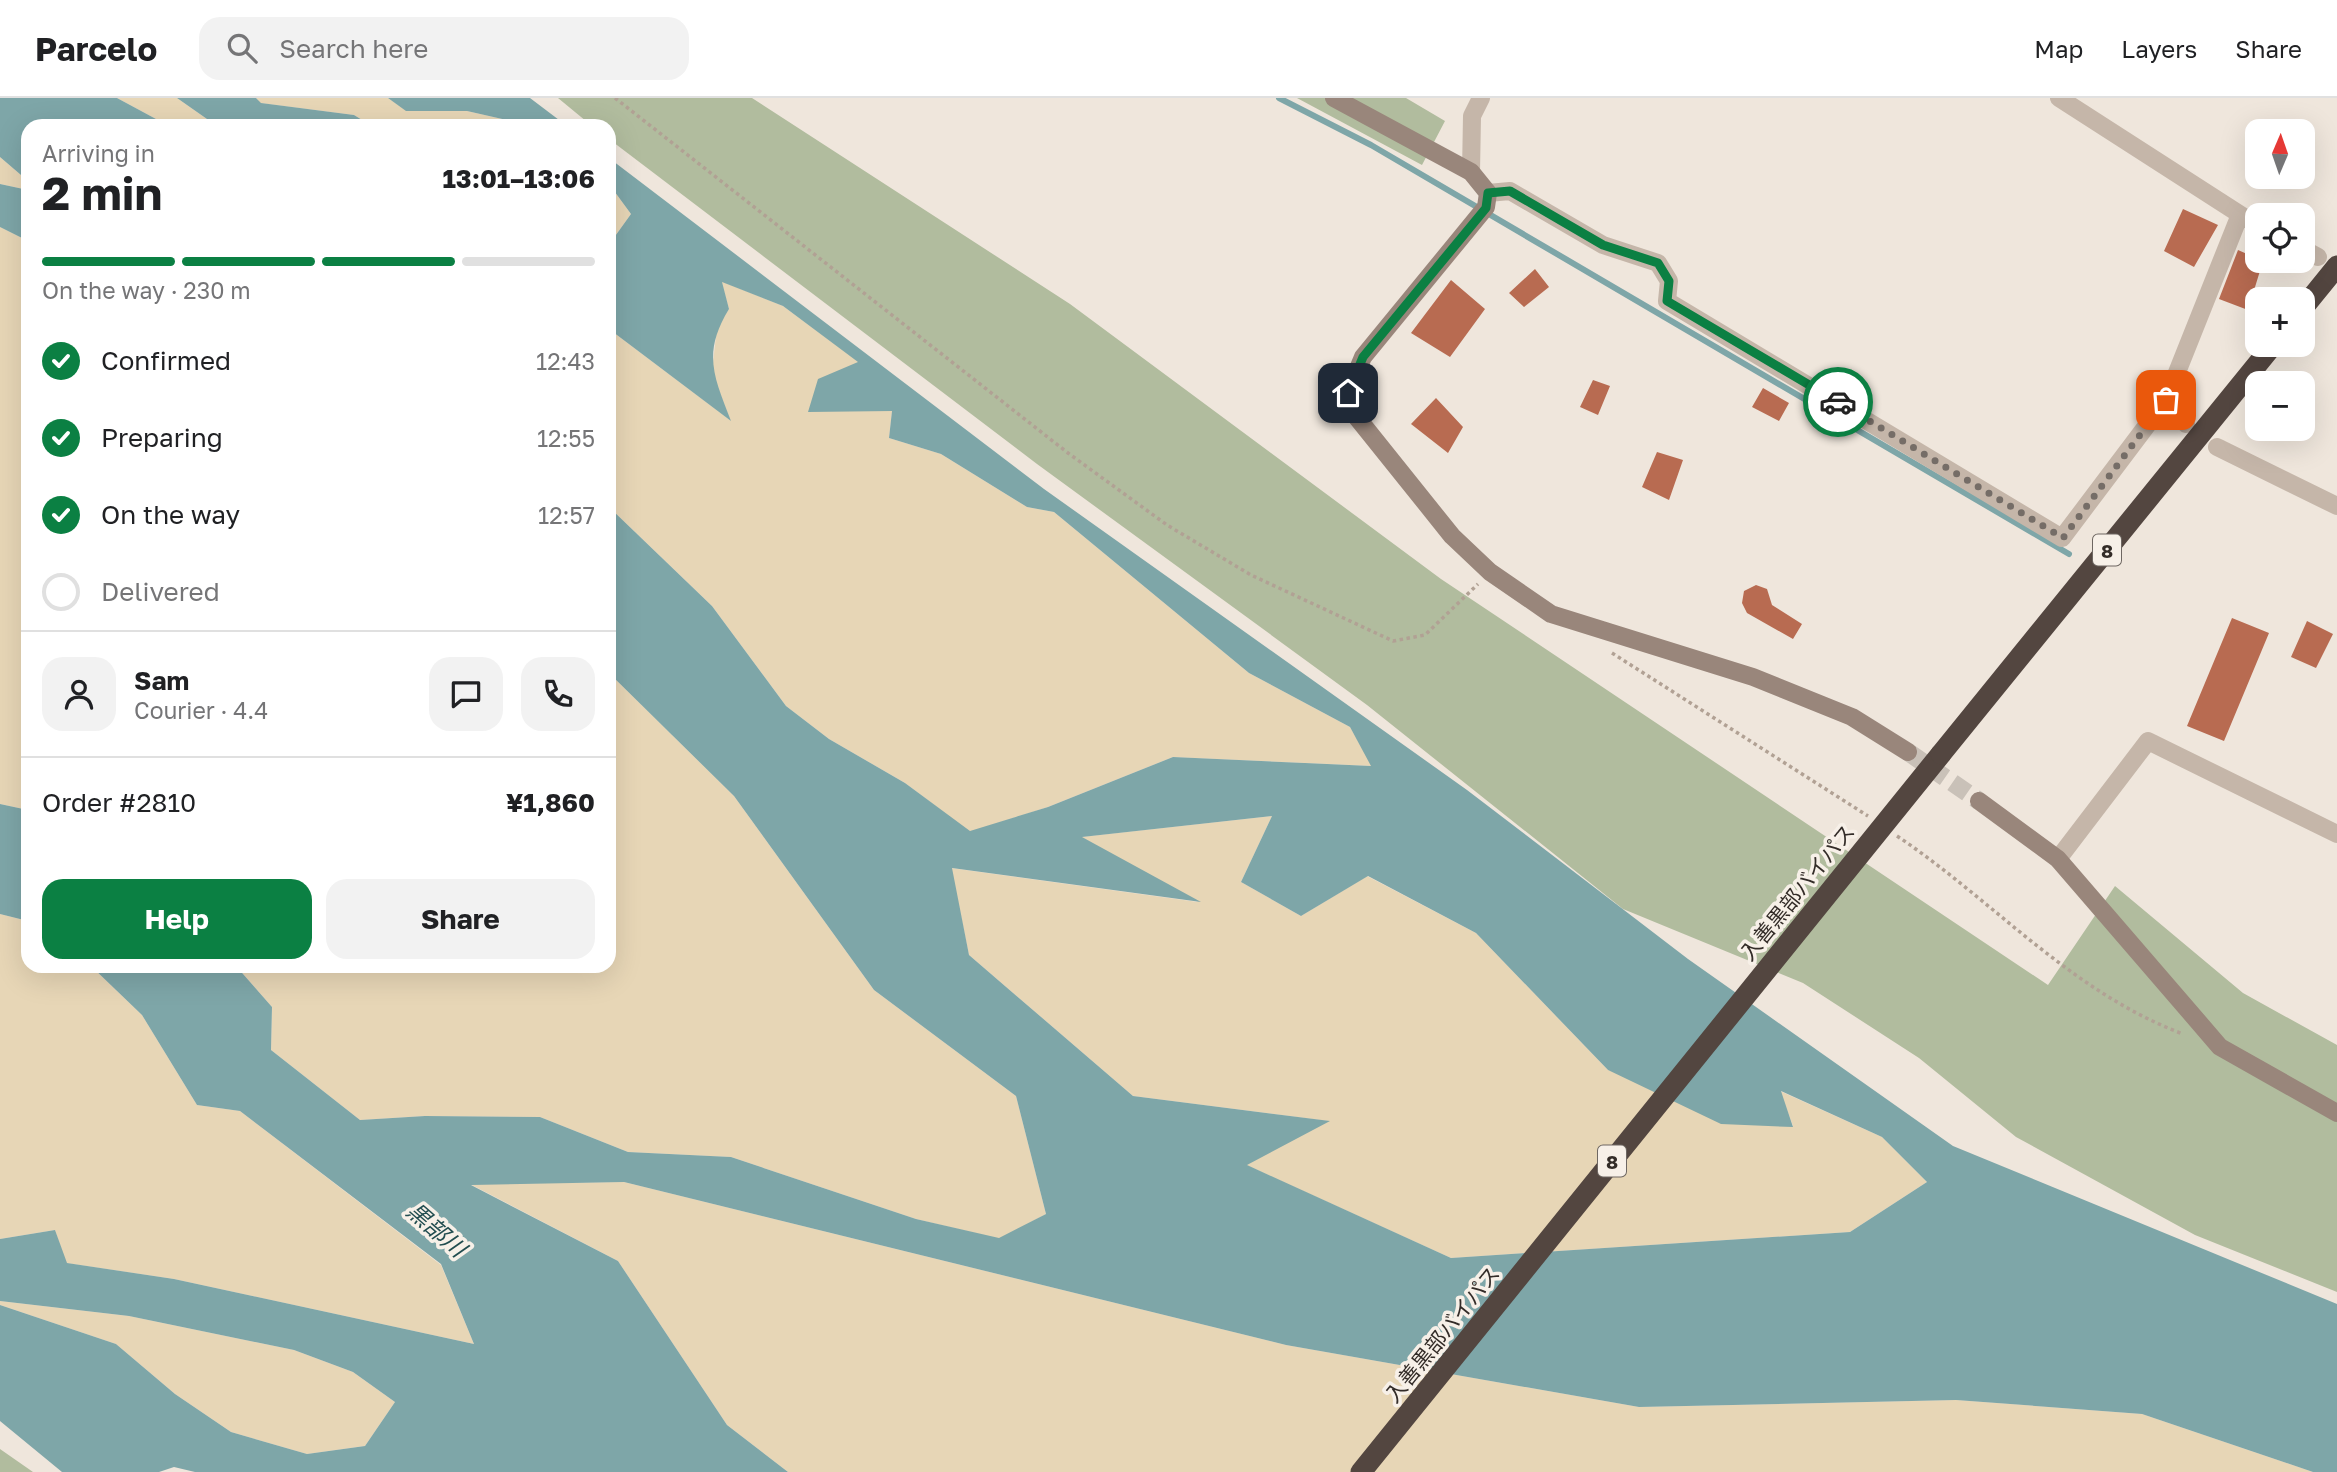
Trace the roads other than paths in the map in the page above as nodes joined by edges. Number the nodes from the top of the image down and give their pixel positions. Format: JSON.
{"nodes":[{"id":1,"x":1334,"y":98,"type":"edge"},
{"id":2,"x":1482,"y":98,"type":"edge"},
{"id":3,"x":2059,"y":98,"type":"edge"},
{"id":4,"x":2086,"y":105,"type":"edge"},
{"id":5,"x":1471,"y":172,"type":"junction"},
{"id":6,"x":1488,"y":193,"type":"junction"},
{"id":7,"x":2239,"y":217,"type":"junction"},
{"id":8,"x":2245,"y":220,"type":"edge"},
{"id":9,"x":2319,"y":257,"type":"edge"},
{"id":10,"x":2310,"y":287,"type":"edge"},
{"id":11,"x":2263,"y":357,"type":"edge"},
{"id":12,"x":2166,"y":400,"type":"junction"},
{"id":13,"x":2186,"y":424,"type":"dead end"},
{"id":14,"x":2217,"y":447,"type":"dead end"},
{"id":15,"x":2337,"y":506,"type":"edge"},
{"id":16,"x":1908,"y":752,"type":"tunnel mouth"},
{"id":17,"x":1979,"y":801,"type":"tunnel mouth"},
{"id":18,"x":2337,"y":834,"type":"edge"},
{"id":19,"x":2059,"y":859,"type":"junction"},
{"id":20,"x":2337,"y":1113,"type":"edge"},
{"id":21,"x":1361,"y":1472,"type":"edge"}],
"edges":[{"from":1,"to":5,"type":"street"},
{"from":2,"to":5,"type":"street"},
{"from":3,"to":4,"type":"street"},
{"from":4,"to":7,"type":"street"},
{"from":5,"to":6,"type":"street"},
{"from":6,"to":12,"type":"street"},
{"from":6,"to":16,"type":"street"},
{"from":7,"to":8,"type":"street"},
{"from":7,"to":12,"type":"street"},
{"from":9,"to":10,"type":"highway","bridge":true},
{"from":11,"to":21,"type":"highway","name":"入善黒部バイパス","number":"8","bridge":true},
{"from":12,"to":13,"type":"street"},
{"from":14,"to":15,"type":"street"},
{"from":17,"to":19,"type":"street"},
{"from":18,"to":19,"type":"street"},
{"from":19,"to":20,"type":"street"}]}
